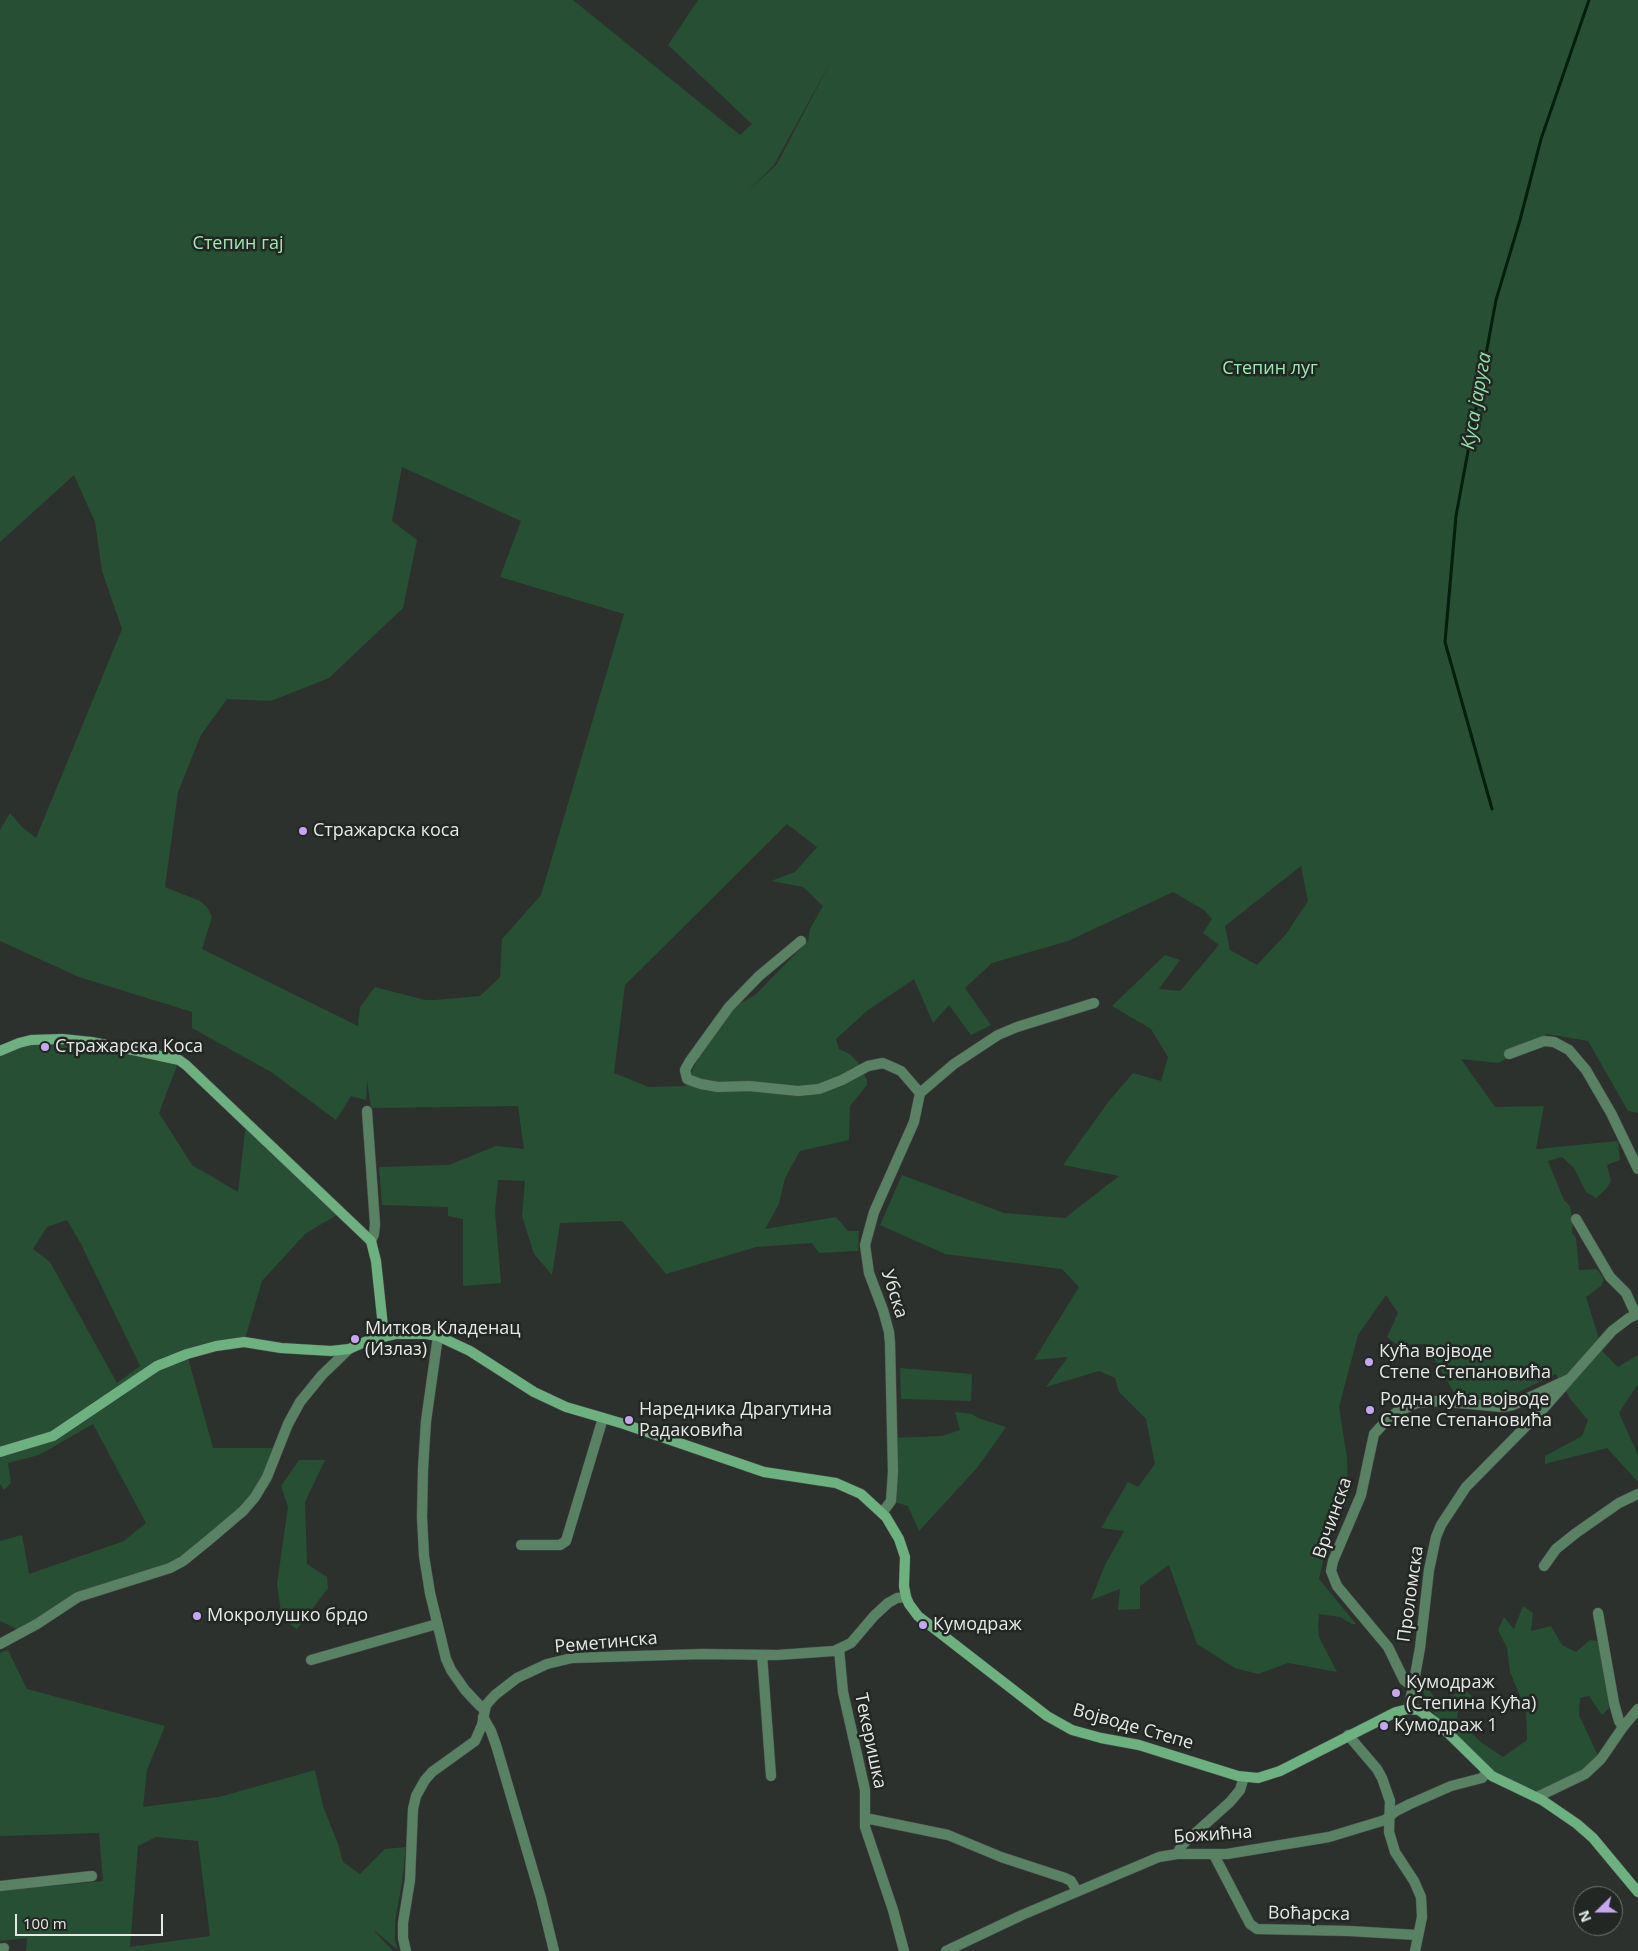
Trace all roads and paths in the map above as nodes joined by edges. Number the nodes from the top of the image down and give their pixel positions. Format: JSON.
{"nodes":[{"id":1,"x":801,"y":941,"type":"dead end"},
{"id":2,"x":1094,"y":1003,"type":"dead end"},
{"id":3,"x":0,"y":1051,"type":"edge"},
{"id":4,"x":1509,"y":1054,"type":"dead end"},
{"id":5,"x":920,"y":1093,"type":"junction"},
{"id":6,"x":367,"y":1112,"type":"dead end"},
{"id":7,"x":1638,"y":1169,"type":"edge"},
{"id":8,"x":1576,"y":1219,"type":"dead end"},
{"id":9,"x":370,"y":1241,"type":"junction"},
{"id":10,"x":1637,"y":1314,"type":"edge"},
{"id":11,"x":384,"y":1336,"type":"junction"},
{"id":12,"x":438,"y":1336,"type":"junction"},
{"id":13,"x":352,"y":1347,"type":"junction"},
{"id":14,"x":1569,"y":1379,"type":"junction"},
{"id":15,"x":603,"y":1418,"type":"junction"},
{"id":16,"x":0,"y":1452,"type":"edge"},
{"id":17,"x":1638,"y":1494,"type":"edge"},
{"id":18,"x":882,"y":1513,"type":"junction"},
{"id":19,"x":521,"y":1545,"type":"dead end"},
{"id":20,"x":1544,"y":1566,"type":"dead end"},
{"id":21,"x":906,"y":1596,"type":"junction"},
{"id":22,"x":1598,"y":1613,"type":"dead end"},
{"id":23,"x":437,"y":1624,"type":"junction"},
{"id":24,"x":0,"y":1644,"type":"edge"},
{"id":25,"x":839,"y":1649,"type":"junction"},
{"id":26,"x":762,"y":1655,"type":"junction"},
{"id":27,"x":311,"y":1660,"type":"dead end"},
{"id":28,"x":1412,"y":1687,"type":"junction"},
{"id":29,"x":1408,"y":1708,"type":"junction"},
{"id":30,"x":1638,"y":1710,"type":"edge"},
{"id":31,"x":483,"y":1713,"type":"junction"},
{"id":32,"x":1623,"y":1727,"type":"junction"},
{"id":33,"x":1348,"y":1736,"type":"junction"},
{"id":34,"x":1487,"y":1772,"type":"junction"},
{"id":35,"x":771,"y":1776,"type":"dead end"},
{"id":36,"x":1244,"y":1777,"type":"junction"},
{"id":37,"x":1537,"y":1797,"type":"junction"},
{"id":38,"x":1390,"y":1816,"type":"junction"},
{"id":39,"x":865,"y":1818,"type":"junction"},
{"id":40,"x":1177,"y":1854,"type":"junction"},
{"id":41,"x":1214,"y":1855,"type":"junction"},
{"id":42,"x":92,"y":1876,"type":"dead end"},
{"id":43,"x":0,"y":1886,"type":"edge"},
{"id":44,"x":1077,"y":1890,"type":"junction"},
{"id":45,"x":1638,"y":1892,"type":"edge"},
{"id":46,"x":1417,"y":1935,"type":"junction"},
{"id":47,"x":406,"y":1951,"type":"edge"},
{"id":48,"x":554,"y":1951,"type":"edge"},
{"id":49,"x":904,"y":1951,"type":"edge"},
{"id":50,"x":946,"y":1951,"type":"edge"},
{"id":51,"x":1415,"y":1951,"type":"edge"}],
"edges":[{"from":1,"to":5,"type":"street"},
{"from":2,"to":5,"type":"street"},
{"from":3,"to":9,"type":"street"},
{"from":4,"to":7,"type":"street"},
{"from":5,"to":18,"type":"street","name":"Убска"},
{"from":6,"to":9,"type":"street"},
{"from":8,"to":10,"type":"street","name":"Проломска"},
{"from":9,"to":11,"type":"street"},
{"from":10,"to":14,"type":"street","name":"Проломска"},
{"from":11,"to":12,"type":"street"},
{"from":11,"to":13,"type":"street"},
{"from":12,"to":15,"type":"street"},
{"from":12,"to":23,"type":"street"},
{"from":13,"to":16,"type":"street"},
{"from":13,"to":24,"type":"street"},
{"from":14,"to":28,"type":"street","name":"Проломска"},
{"from":14,"to":28,"type":"street","name":"Врчинска"},
{"from":15,"to":18,"type":"street"},
{"from":15,"to":19,"type":"street"},
{"from":17,"to":20,"type":"street"},
{"from":18,"to":21,"type":"street"},
{"from":21,"to":25,"type":"street"},
{"from":21,"to":36,"type":"street","name":"Војводе Степе"},
{"from":22,"to":32,"type":"street"},
{"from":23,"to":27,"type":"street"},
{"from":23,"to":31,"type":"street"},
{"from":25,"to":26,"type":"street","name":"Реметинска"},
{"from":25,"to":39,"type":"street","name":"Текеришка"},
{"from":26,"to":31,"type":"street","name":"Реметинска"},
{"from":26,"to":35,"type":"street"},
{"from":28,"to":29,"type":"street"},
{"from":29,"to":33,"type":"street","name":"Војводе Степе"},
{"from":29,"to":34,"type":"street"},
{"from":30,"to":32,"type":"street"},
{"from":31,"to":47,"type":"street","name":"Реметинска"},
{"from":31,"to":48,"type":"street"},
{"from":32,"to":37,"type":"street"},
{"from":33,"to":36,"type":"street","name":"Војводе Степе"},
{"from":33,"to":38,"type":"street"},
{"from":34,"to":37,"type":"street"},
{"from":34,"to":38,"type":"street","name":"Божићна"},
{"from":36,"to":40,"type":"street"},
{"from":37,"to":45,"type":"street"},
{"from":38,"to":41,"type":"street","name":"Божићна"},
{"from":38,"to":46,"type":"street"},
{"from":39,"to":44,"type":"street"},
{"from":39,"to":49,"type":"street","name":"Текеришка"},
{"from":40,"to":41,"type":"street","name":"Божићна"},
{"from":40,"to":44,"type":"street","name":"Божићна"},
{"from":41,"to":46,"type":"street","name":"Воћарска"},
{"from":42,"to":43,"type":"street"},
{"from":44,"to":50,"type":"street","name":"Божићна"},
{"from":46,"to":51,"type":"street"}]}
